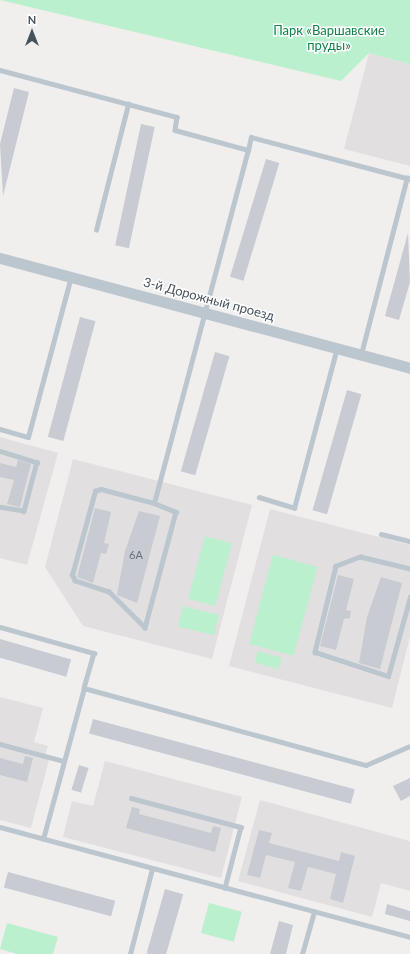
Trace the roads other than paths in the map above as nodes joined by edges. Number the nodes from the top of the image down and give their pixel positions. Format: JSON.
{"nodes":[{"id":1,"x":0,"y":70,"type":"edge"},
{"id":2,"x":128,"y":104,"type":"junction"},
{"id":3,"x":248,"y":150,"type":"junction"},
{"id":4,"x":409,"y":178,"type":"edge"},
{"id":5,"x":96,"y":230,"type":"dead end"},
{"id":6,"x":0,"y":258,"type":"edge"},
{"id":7,"x":71,"y":277,"type":"junction"},
{"id":8,"x":205,"y":313,"type":"junction"},
{"id":9,"x":337,"y":348,"type":"junction"},
{"id":10,"x":361,"y":354,"type":"junction"},
{"id":11,"x":410,"y":368,"type":"edge"},
{"id":12,"x":0,"y":429,"type":"edge"},
{"id":13,"x":0,"y":450,"type":"edge"},
{"id":14,"x":259,"y":498,"type":"dead end"},
{"id":15,"x":154,"y":503,"type":"junction"},
{"id":16,"x":0,"y":507,"type":"edge"},
{"id":17,"x":381,"y":534,"type":"dead end"},
{"id":18,"x":410,"y":541,"type":"edge"},
{"id":19,"x":410,"y":569,"type":"edge"},
{"id":20,"x":410,"y":597,"type":"edge"},
{"id":21,"x":0,"y":627,"type":"edge"},
{"id":22,"x":84,"y":688,"type":"junction"},
{"id":23,"x":0,"y":744,"type":"edge"},
{"id":24,"x":410,"y":746,"type":"edge"},
{"id":25,"x":64,"y":760,"type":"junction"},
{"id":26,"x":131,"y":798,"type":"dead end"},
{"id":27,"x":0,"y":827,"type":"edge"},
{"id":28,"x":43,"y":839,"type":"junction"},
{"id":29,"x":152,"y":869,"type":"junction"},
{"id":30,"x":225,"y":888,"type":"junction"},
{"id":31,"x":314,"y":912,"type":"junction"},
{"id":32,"x":410,"y":937,"type":"edge"},
{"id":33,"x":130,"y":954,"type":"edge"},
{"id":34,"x":302,"y":954,"type":"edge"}],
"edges":[{"from":1,"to":2,"type":"lane"},
{"from":2,"to":3,"type":"lane"},
{"from":2,"to":5,"type":"lane"},
{"from":3,"to":4,"type":"lane"},
{"from":3,"to":8,"type":"lane"},
{"from":4,"to":10,"type":"lane"},
{"from":6,"to":7,"type":"street","name":"3-й Дорожный проезд"},
{"from":7,"to":8,"type":"street","name":"3-й Дорожный проезд"},
{"from":7,"to":12,"type":"lane"},
{"from":8,"to":9,"type":"street","name":"3-й Дорожный проезд"},
{"from":8,"to":15,"type":"lane"},
{"from":9,"to":10,"type":"street","name":"3-й Дорожный проезд"},
{"from":9,"to":14,"type":"lane"},
{"from":10,"to":11,"type":"street","name":"3-й Дорожный проезд"},
{"from":13,"to":16,"type":"lane"},
{"from":15,"to":15,"type":"lane"},
{"from":17,"to":18,"type":"lane"},
{"from":19,"to":20,"type":"lane"},
{"from":21,"to":22,"type":"lane"},
{"from":22,"to":24,"type":"lane"},
{"from":22,"to":25,"type":"lane"},
{"from":23,"to":25,"type":"lane"},
{"from":25,"to":28,"type":"lane"},
{"from":26,"to":30,"type":"lane"},
{"from":27,"to":28,"type":"lane"},
{"from":28,"to":29,"type":"lane"},
{"from":29,"to":30,"type":"lane"},
{"from":29,"to":33,"type":"lane"},
{"from":30,"to":31,"type":"lane"},
{"from":31,"to":32,"type":"lane"},
{"from":31,"to":34,"type":"lane"}]}
